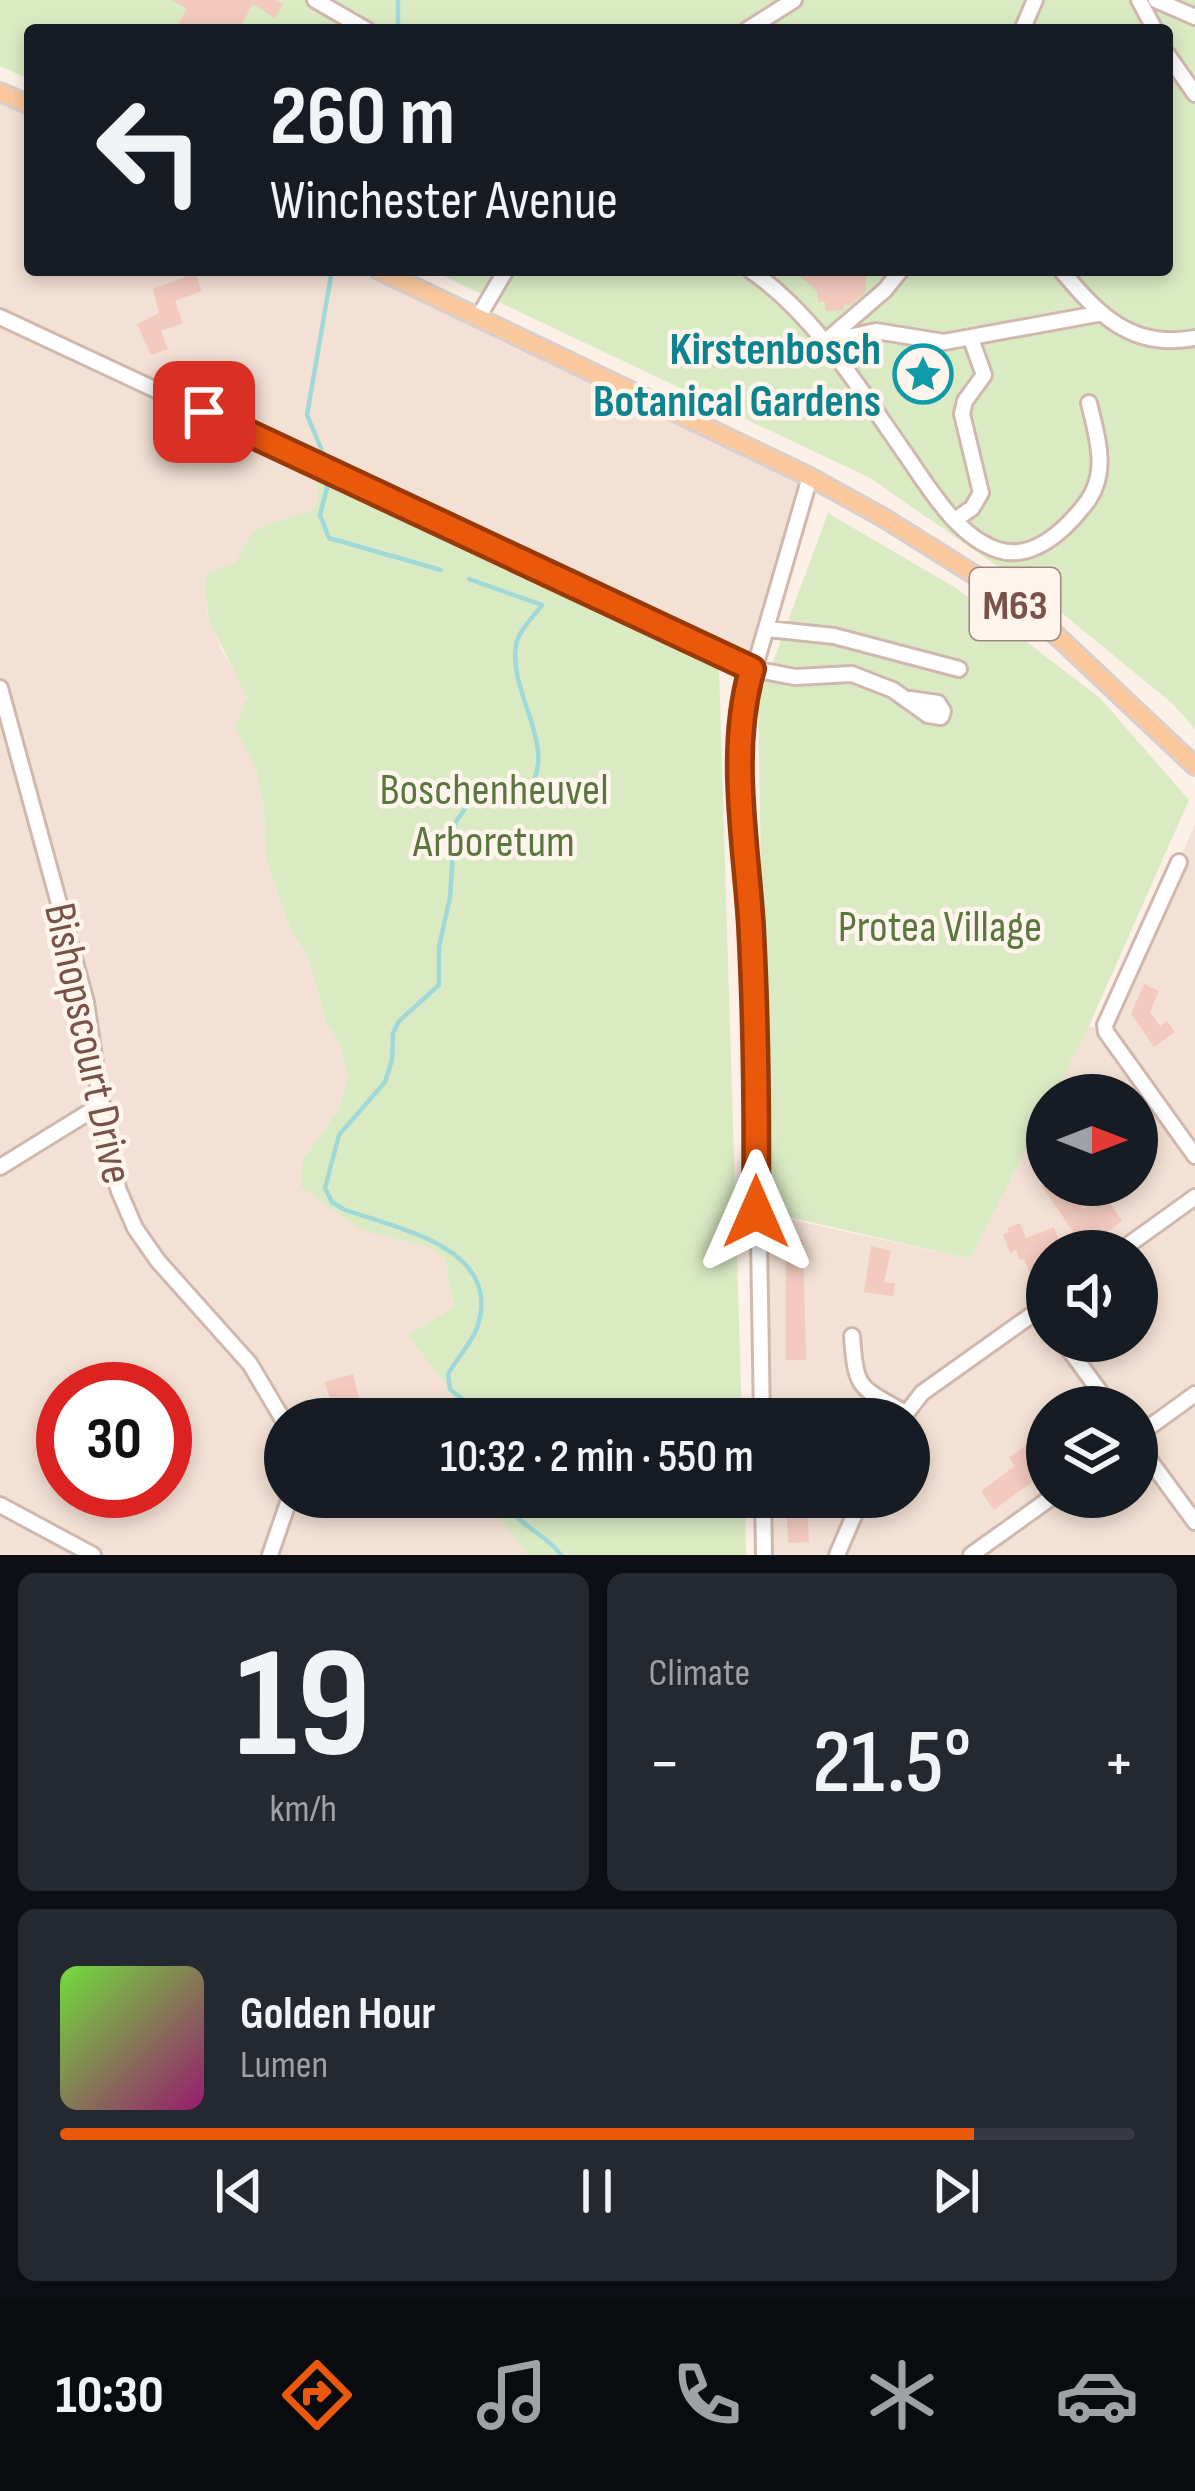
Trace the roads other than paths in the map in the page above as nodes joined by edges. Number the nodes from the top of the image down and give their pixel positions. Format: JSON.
{"nodes":[{"id":1,"x":314,"y":0,"type":"edge"},
{"id":2,"x":794,"y":0,"type":"edge"},
{"id":3,"x":1156,"y":0,"type":"edge"},
{"id":4,"x":1195,"y":17,"type":"edge"},
{"id":5,"x":356,"y":24,"type":"edge"},
{"id":6,"x":756,"y":24,"type":"edge"},
{"id":7,"x":1173,"y":63,"type":"edge"},
{"id":8,"x":1195,"y":94,"type":"edge"},
{"id":9,"x":392,"y":276,"type":"edge"},
{"id":10,"x":502,"y":276,"type":"edge"},
{"id":11,"x":758,"y":276,"type":"edge"},
{"id":12,"x":897,"y":276,"type":"edge"},
{"id":13,"x":1066,"y":276,"type":"edge"},
{"id":14,"x":1097,"y":314,"type":"junction"},
{"id":15,"x":478,"y":316,"type":"junction"},
{"id":16,"x":0,"y":317,"type":"edge"},
{"id":17,"x":1195,"y":338,"type":"edge"},
{"id":18,"x":971,"y":339,"type":"junction"},
{"id":19,"x":824,"y":343,"type":"junction"},
{"id":20,"x":1089,"y":404,"type":"dead end"},
{"id":21,"x":810,"y":477,"type":"junction"},
{"id":22,"x":956,"y":520,"type":"junction"},
{"id":23,"x":768,"y":629,"type":"junction"},
{"id":24,"x":752,"y":669,"type":"junction"},
{"id":25,"x":959,"y":669,"type":"dead end"},
{"id":26,"x":0,"y":688,"type":"edge"},
{"id":27,"x":910,"y":699,"type":"dead end"},
{"id":28,"x":1195,"y":766,"type":"edge"},
{"id":29,"x":1179,"y":862,"type":"dead end"},
{"id":30,"x":102,"y":1104,"type":"junction"},
{"id":31,"x":1195,"y":1156,"type":"edge"},
{"id":32,"x":0,"y":1167,"type":"edge"},
{"id":33,"x":1195,"y":1197,"type":"edge"},
{"id":34,"x":1149,"y":1230,"type":"edge"},
{"id":35,"x":1026,"y":1323,"type":"edge"},
{"id":36,"x":852,"y":1336,"type":"dead end"},
{"id":37,"x":1195,"y":1394,"type":"edge"},
{"id":38,"x":270,"y":1398,"type":"edge"},
{"id":39,"x":762,"y":1398,"type":"edge"},
{"id":40,"x":877,"y":1398,"type":"edge"},
{"id":41,"x":918,"y":1398,"type":"edge"},
{"id":42,"x":1158,"y":1423,"type":"edge"},
{"id":43,"x":1158,"y":1469,"type":"edge"},
{"id":44,"x":0,"y":1505,"type":"edge"},
{"id":45,"x":1026,"y":1516,"type":"edge"},
{"id":46,"x":283,"y":1518,"type":"edge"},
{"id":47,"x":763,"y":1518,"type":"edge"},
{"id":48,"x":853,"y":1518,"type":"edge"},
{"id":49,"x":1195,"y":1522,"type":"edge"},
{"id":50,"x":837,"y":1554,"type":"edge"},
{"id":51,"x":93,"y":1555,"type":"edge"},
{"id":52,"x":270,"y":1555,"type":"edge"},
{"id":53,"x":764,"y":1555,"type":"edge"},
{"id":54,"x":971,"y":1555,"type":"edge"}],
"edges":[{"from":1,"to":5,"type":"street"},
{"from":2,"to":6,"type":"street"},
{"from":3,"to":4,"type":"street"},
{"from":7,"to":8,"type":"street"},
{"from":9,"to":15,"type":"main road","number":"M63"},
{"from":10,"to":15,"type":"street"},
{"from":11,"to":19,"type":"street"},
{"from":12,"to":19,"type":"street"},
{"from":13,"to":14,"type":"street"},
{"from":14,"to":17,"type":"street"},
{"from":14,"to":18,"type":"street"},
{"from":15,"to":21,"type":"main road","number":"M63"},
{"from":16,"to":24,"type":"street"},
{"from":18,"to":19,"type":"street"},
{"from":18,"to":22,"type":"street"},
{"from":19,"to":22,"type":"street"},
{"from":20,"to":22,"type":"street"},
{"from":21,"to":23,"type":"street"},
{"from":21,"to":28,"type":"main road","number":"M63"},
{"from":23,"to":24,"type":"street"},
{"from":23,"to":25,"type":"street"},
{"from":24,"to":27,"type":"street"},
{"from":24,"to":39,"type":"street"},
{"from":26,"to":30,"type":"street","name":"Bishopscourt Drive"},
{"from":29,"to":31,"type":"street"},
{"from":30,"to":32,"type":"street"},
{"from":30,"to":38,"type":"street","name":"Bishopscourt Drive"},
{"from":33,"to":34,"type":"street"},
{"from":35,"to":41,"type":"street"},
{"from":36,"to":40,"type":"street"},
{"from":37,"to":42,"type":"street"},
{"from":43,"to":49,"type":"street"},
{"from":44,"to":51,"type":"street"},
{"from":45,"to":54,"type":"street"},
{"from":46,"to":52,"type":"street"},
{"from":47,"to":53,"type":"street"},
{"from":48,"to":50,"type":"street"}]}
